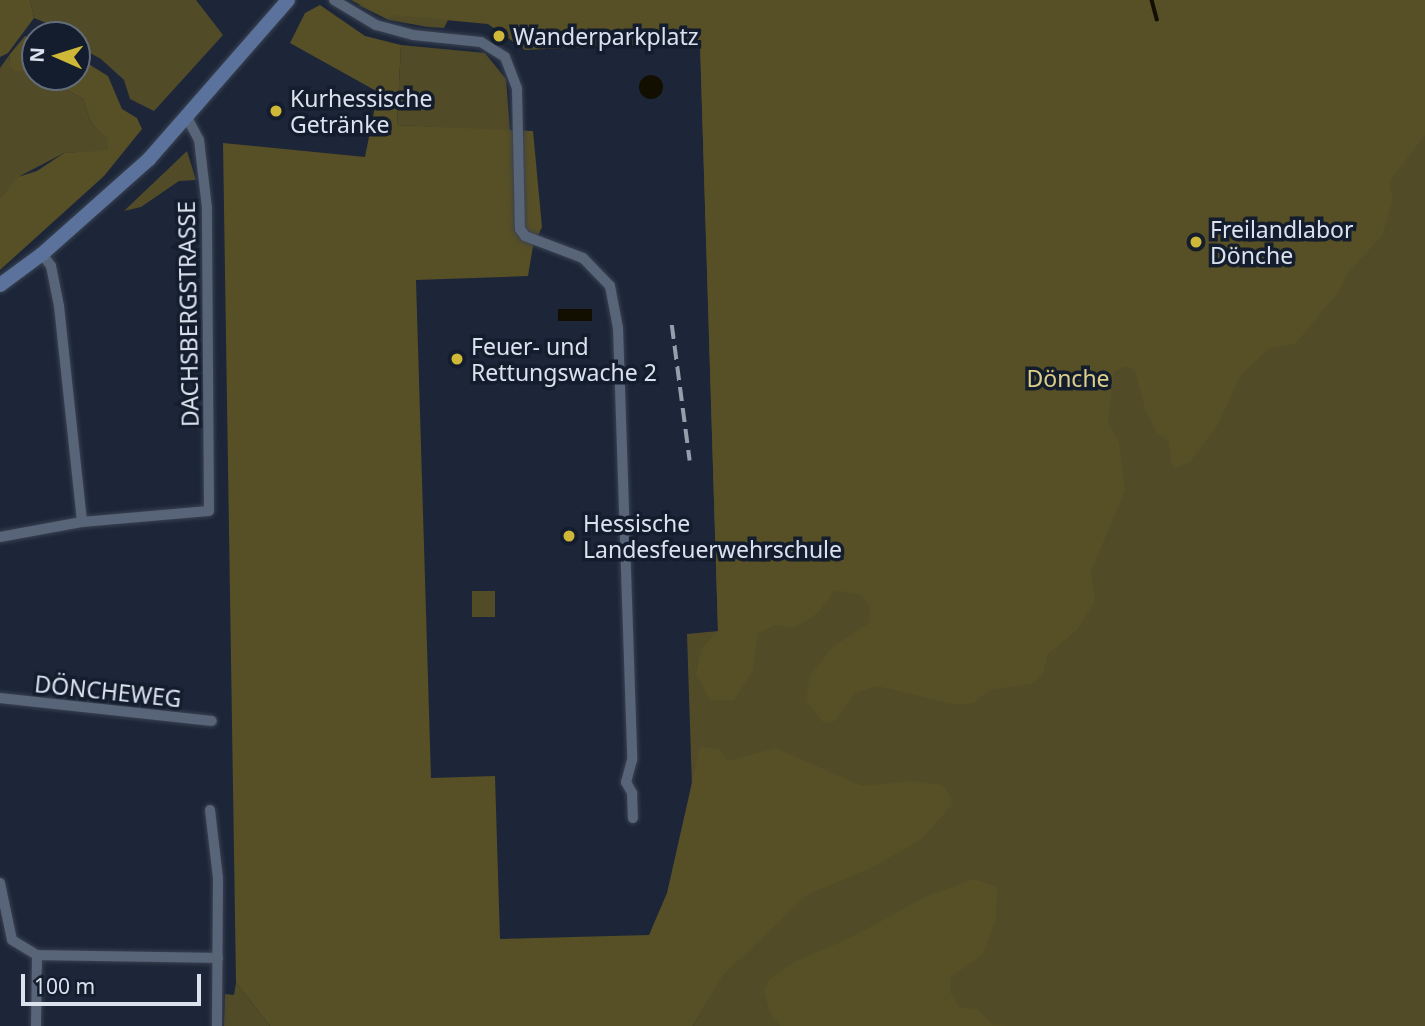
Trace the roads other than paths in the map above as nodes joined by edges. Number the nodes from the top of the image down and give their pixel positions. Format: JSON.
{"nodes":[{"id":1,"x":288,"y":0,"type":"edge"},
{"id":2,"x":334,"y":0,"type":"edge"},
{"id":3,"x":188,"y":119,"type":"junction"},
{"id":4,"x":42,"y":254,"type":"junction"},
{"id":5,"x":0,"y":285,"type":"edge"},
{"id":6,"x":82,"y":522,"type":"junction"},
{"id":7,"x":0,"y":537,"type":"edge"},
{"id":8,"x":0,"y":698,"type":"edge"},
{"id":9,"x":212,"y":721,"type":"dead end"},
{"id":10,"x":210,"y":810,"type":"dead end"},
{"id":11,"x":633,"y":818,"type":"dead end"},
{"id":12,"x":0,"y":883,"type":"edge"},
{"id":13,"x":37,"y":955,"type":"junction"},
{"id":14,"x":218,"y":958,"type":"junction"},
{"id":15,"x":36,"y":1026,"type":"edge"},
{"id":16,"x":217,"y":1026,"type":"edge"}],
"edges":[{"from":1,"to":3,"type":"main road"},
{"from":2,"to":11,"type":"street"},
{"from":3,"to":4,"type":"main road"},
{"from":3,"to":6,"type":"street","name":"DACHSBERGSTRASSE"},
{"from":4,"to":5,"type":"main road"},
{"from":4,"to":6,"type":"street"},
{"from":6,"to":7,"type":"street"},
{"from":8,"to":9,"type":"street","name":"DÖNCHEWEG"},
{"from":10,"to":14,"type":"street"},
{"from":12,"to":13,"type":"street"},
{"from":13,"to":14,"type":"street"},
{"from":13,"to":15,"type":"street"},
{"from":14,"to":16,"type":"street"}]}
